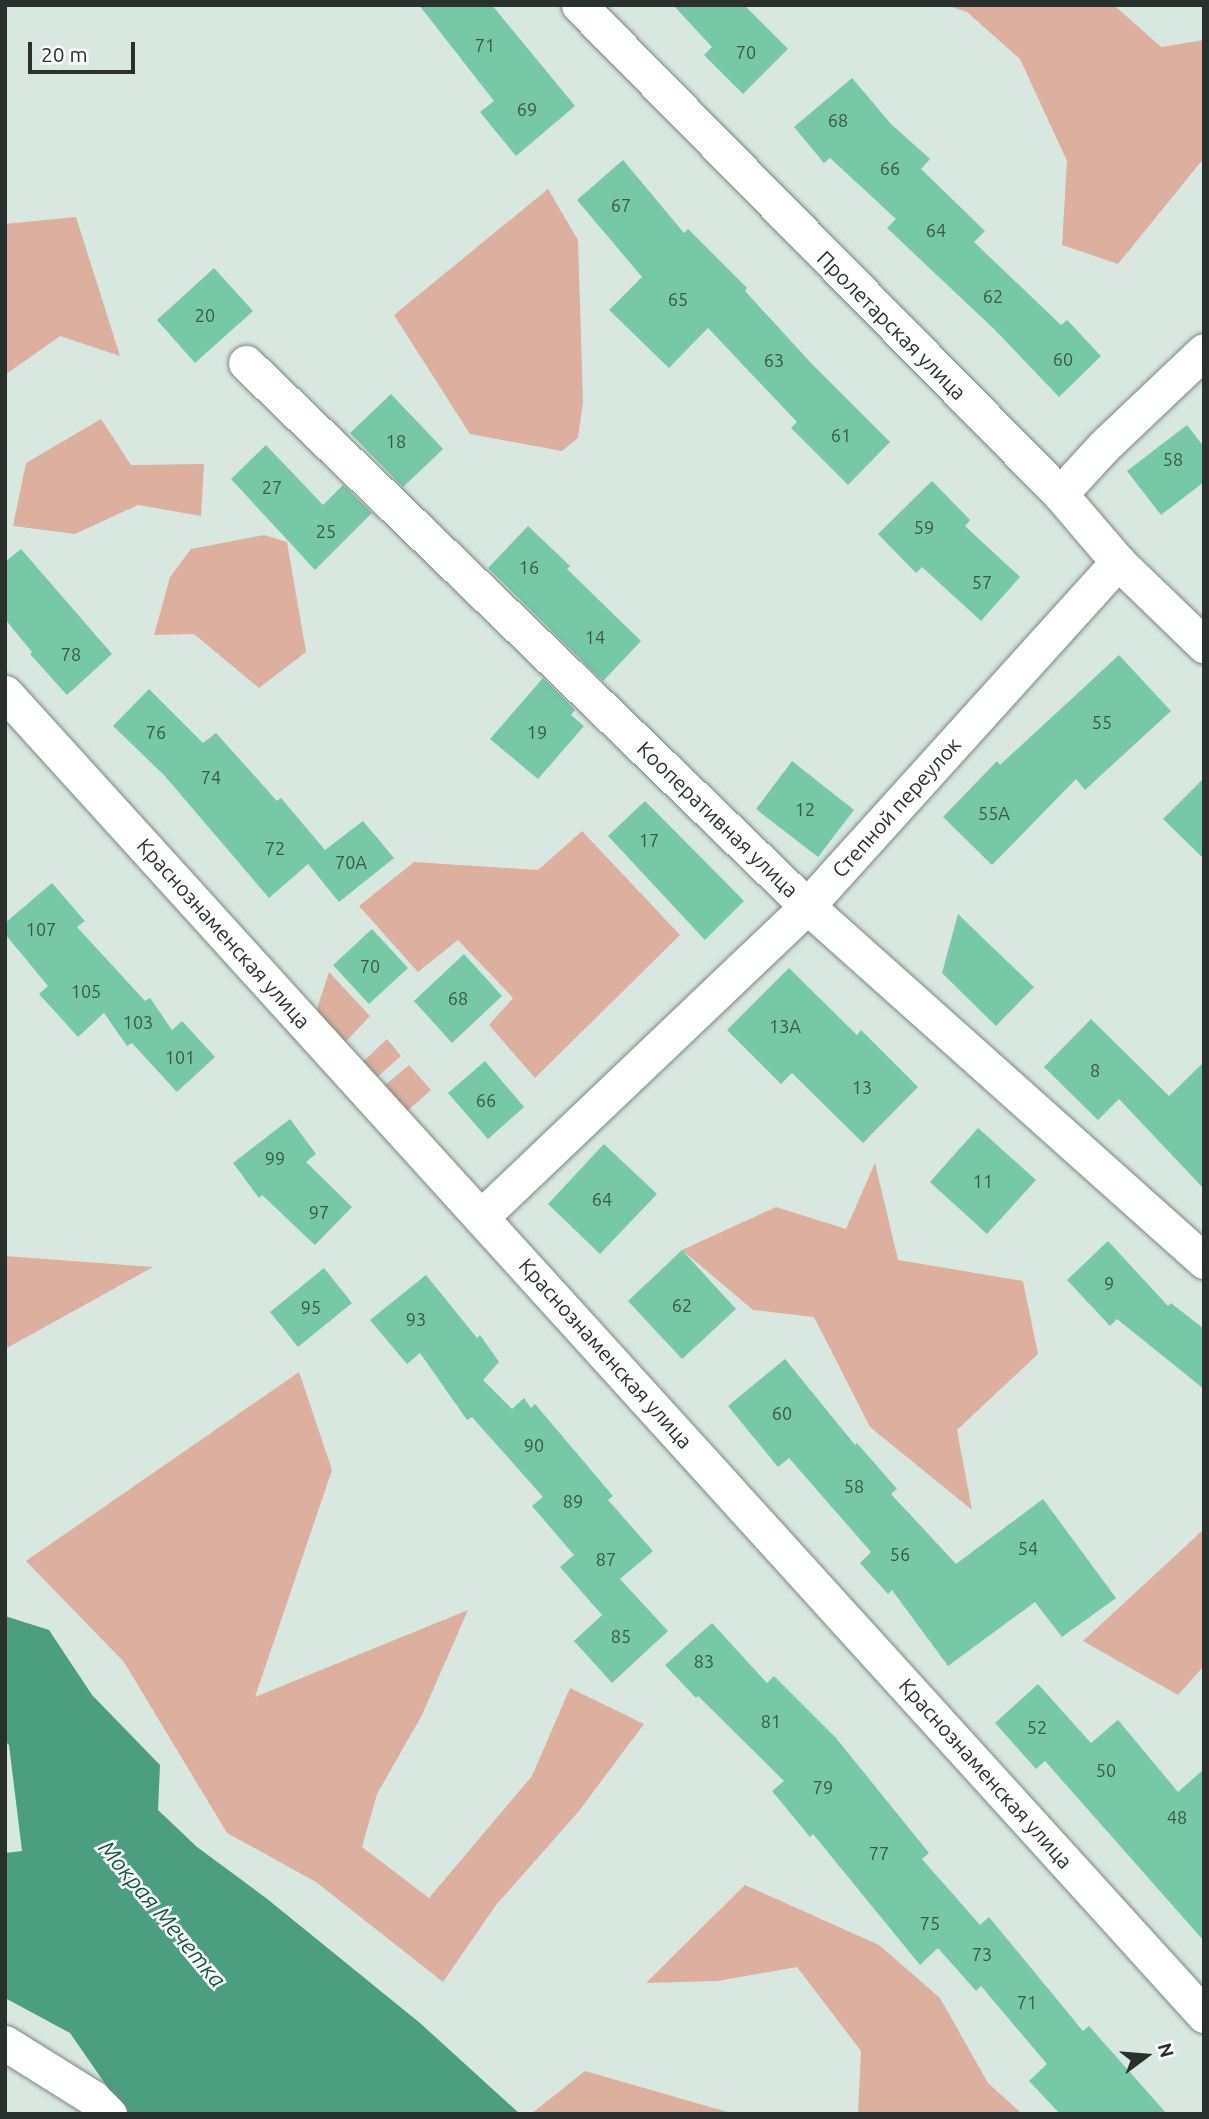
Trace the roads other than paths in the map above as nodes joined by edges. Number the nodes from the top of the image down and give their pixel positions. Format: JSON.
{"nodes":[{"id":1,"x":579,"y":5,"type":"edge"},
{"id":2,"x":1204,"y":351,"type":"edge"},
{"id":3,"x":246,"y":363,"type":"dead end"},
{"id":4,"x":1060,"y":494,"type":"junction"},
{"id":5,"x":1118,"y":562,"type":"junction"},
{"id":6,"x":1204,"y":645,"type":"edge"},
{"id":7,"x":5,"y":693,"type":"edge"},
{"id":8,"x":807,"y":906,"type":"junction"},
{"id":9,"x":482,"y":1216,"type":"junction"},
{"id":10,"x":1204,"y":1261,"type":"edge"},
{"id":11,"x":1204,"y":2015,"type":"edge"},
{"id":12,"x":5,"y":2043,"type":"edge"},
{"id":13,"x":108,"y":2114,"type":"edge"}],
"edges":[{"from":1,"to":4,"type":"street","name":"Пролетарская улица"},
{"from":2,"to":4,"type":"street"},
{"from":3,"to":8,"type":"street","name":"Кооперативная улица"},
{"from":4,"to":5,"type":"street","name":"Пролетарская улица"},
{"from":5,"to":6,"type":"street","name":"Пролетарская улица"},
{"from":5,"to":8,"type":"street","name":"Степной переулок"},
{"from":7,"to":9,"type":"street","name":"Краснознаменская улица"},
{"from":8,"to":9,"type":"street","name":"Степной переулок"},
{"from":8,"to":10,"type":"street","name":"Кооперативная улица"},
{"from":9,"to":11,"type":"street","name":"Краснознаменская улица"},
{"from":12,"to":13,"type":"street"}]}
